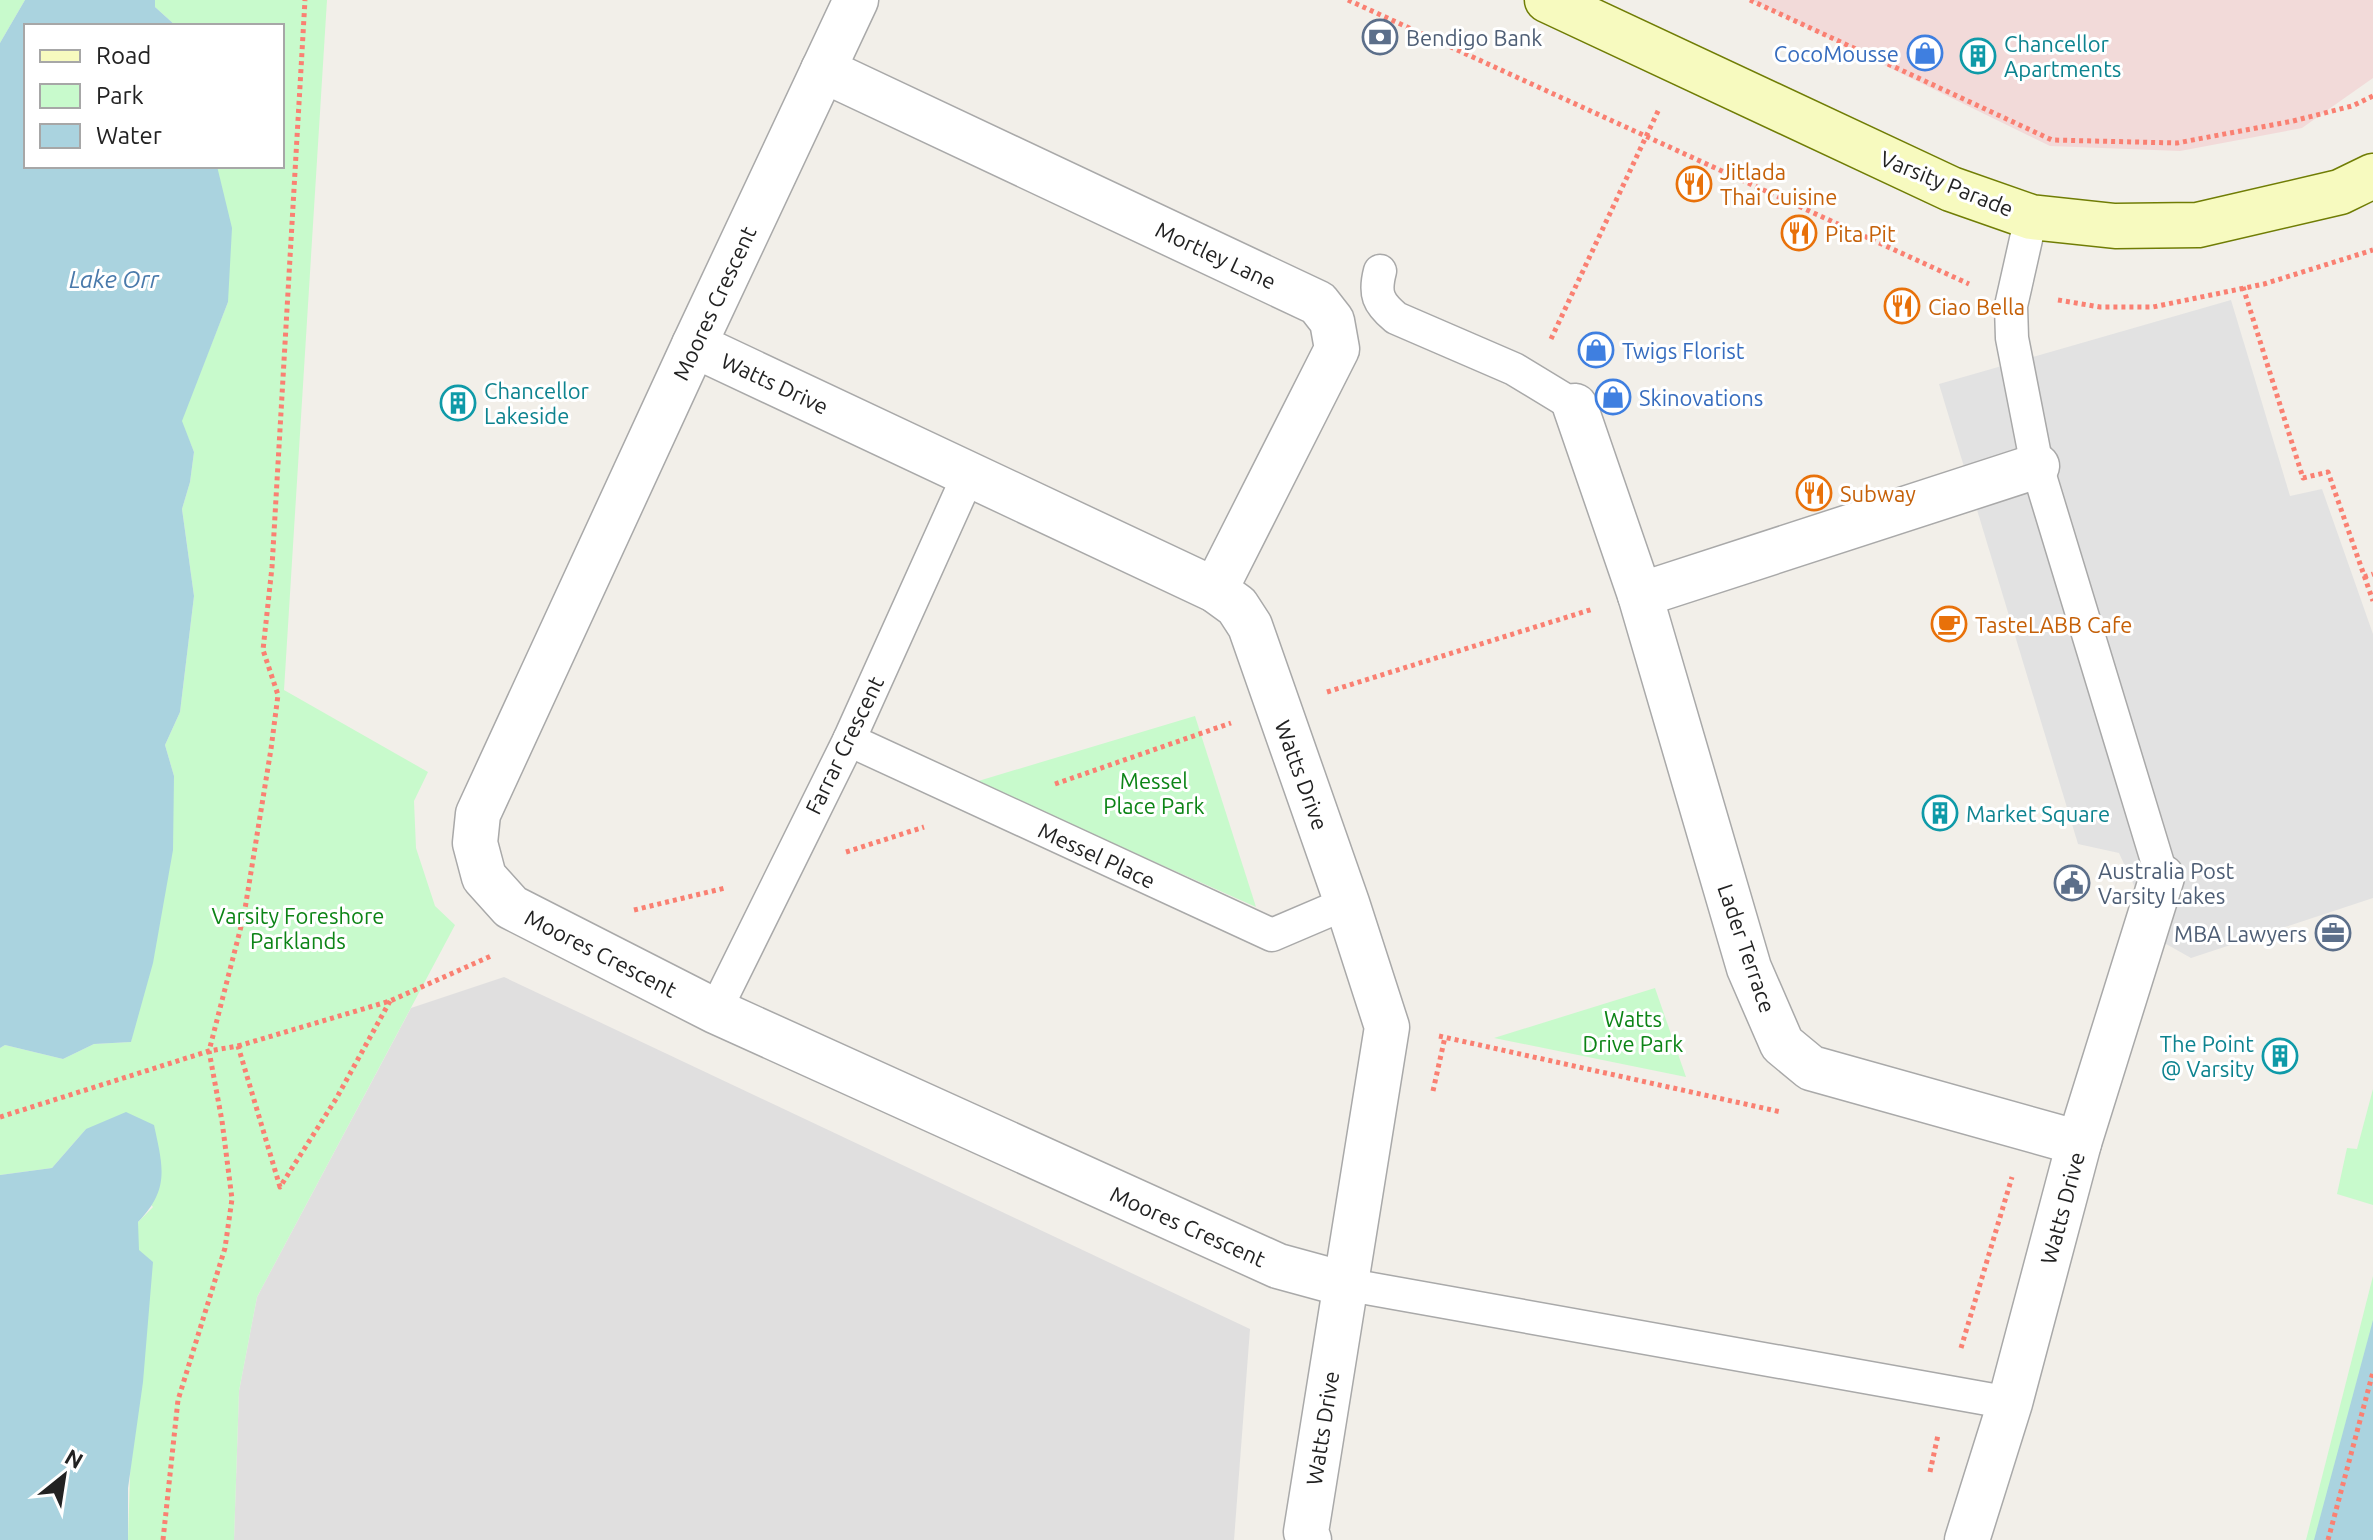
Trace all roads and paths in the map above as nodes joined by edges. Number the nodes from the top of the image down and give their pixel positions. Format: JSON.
{"nodes":[{"id":1,"x":305,"y":0,"type":"edge"},
{"id":2,"x":856,"y":0,"type":"edge"},
{"id":3,"x":1547,"y":0,"type":"edge"},
{"id":4,"x":1750,"y":0,"type":"edge"},
{"id":5,"x":1680,"y":62,"type":"junction"},
{"id":6,"x":823,"y":70,"type":"junction"},
{"id":7,"x":2373,"y":96,"type":"edge"},
{"id":8,"x":2373,"y":176,"type":"edge"},
{"id":9,"x":2031,"y":217,"type":"junction"},
{"id":10,"x":1380,"y":271,"type":"dead end"},
{"id":11,"x":2243,"y":287,"type":"dead end"},
{"id":12,"x":694,"y":345,"type":"junction"},
{"id":13,"x":1547,"y":348,"type":"dead end"},
{"id":14,"x":1575,"y":406,"type":"joint"},
{"id":15,"x":2037,"y":466,"type":"junction"},
{"id":16,"x":968,"y":476,"type":"junction"},
{"id":17,"x":2373,"y":574,"type":"edge"},
{"id":18,"x":2364,"y":577,"type":"junction"},
{"id":19,"x":1215,"y":590,"type":"junction"},
{"id":20,"x":1640,"y":595,"type":"junction"},
{"id":21,"x":2373,"y":601,"type":"edge"},
{"id":22,"x":1278,"y":707,"type":"junction"},
{"id":23,"x":849,"y":740,"type":"junction"},
{"id":24,"x":991,"y":806,"type":"junction"},
{"id":25,"x":781,"y":875,"type":"junction"},
{"id":26,"x":2162,"y":877,"type":"joint"},
{"id":27,"x":1347,"y":903,"type":"junction"},
{"id":28,"x":628,"y":911,"type":"dead end"},
{"id":29,"x":552,"y":930,"type":"junction"},
{"id":30,"x":390,"y":1001,"type":"junction"},
{"id":31,"x":715,"y":1011,"type":"junction"},
{"id":32,"x":1445,"y":1037,"type":"dead end"},
{"id":33,"x":238,"y":1046,"type":"junction"},
{"id":34,"x":209,"y":1051,"type":"junction"},
{"id":35,"x":1784,"y":1113,"type":"dead end"},
{"id":36,"x":0,"y":1117,"type":"edge"},
{"id":37,"x":2079,"y":1143,"type":"junction"},
{"id":38,"x":2016,"y":1164,"type":"dead end"},
{"id":39,"x":1344,"y":1284,"type":"junction"},
{"id":40,"x":2373,"y":1372,"type":"edge"},
{"id":41,"x":1948,"y":1392,"type":"junction"},
{"id":42,"x":2010,"y":1403,"type":"junction"},
{"id":43,"x":1928,"y":1481,"type":"dead end"},
{"id":44,"x":163,"y":1540,"type":"edge"},
{"id":45,"x":1309,"y":1540,"type":"edge"},
{"id":46,"x":1967,"y":1540,"type":"edge"},
{"id":47,"x":2328,"y":1540,"type":"edge"}],
"edges":[{"from":1,"to":34,"type":"path"},
{"from":2,"to":6,"type":"street","name":"Moores Crescent"},
{"from":3,"to":5,"type":"street","name":"Varsity Parade"},
{"from":4,"to":7,"type":"path"},
{"from":5,"to":9,"type":"street","name":"Varsity Parade"},
{"from":5,"to":13,"type":"path"},
{"from":6,"to":12,"type":"street","name":"Moores Crescent"},
{"from":6,"to":19,"type":"street","name":"Mortley Lane"},
{"from":8,"to":9,"type":"street","name":"Varsity Parade"},
{"from":9,"to":15,"type":"lane"},
{"from":10,"to":14,"type":"lane"},
{"from":11,"to":18,"type":"path"},
{"from":12,"to":16,"type":"street","name":"Watts Drive"},
{"from":12,"to":29,"type":"street","name":"Moores Crescent"},
{"from":14,"to":20,"type":"street","name":"Lader Terrace"},
{"from":15,"to":20,"type":"street"},
{"from":15,"to":26,"type":"lane"},
{"from":16,"to":19,"type":"street","name":"Watts Drive"},
{"from":16,"to":23,"type":"lane","name":"Farrar Crescent"},
{"from":17,"to":18,"type":"path"},
{"from":18,"to":21,"type":"path"},
{"from":19,"to":22,"type":"street","name":"Watts Drive"},
{"from":20,"to":22,"type":"path"},
{"from":20,"to":37,"type":"street","name":"Lader Terrace"},
{"from":22,"to":24,"type":"path"},
{"from":22,"to":27,"type":"street","name":"Watts Drive"},
{"from":23,"to":24,"type":"lane","name":"Messel Place"},
{"from":23,"to":25,"type":"lane","name":"Farrar Crescent"},
{"from":24,"to":25,"type":"path"},
{"from":24,"to":27,"type":"lane","name":"Messel Place"},
{"from":25,"to":28,"type":"path"},
{"from":25,"to":31,"type":"lane","name":"Farrar Crescent"},
{"from":26,"to":37,"type":"street","name":"Watts Drive"},
{"from":27,"to":39,"type":"street","name":"Watts Drive"},
{"from":29,"to":30,"type":"path"},
{"from":29,"to":31,"type":"street","name":"Moores Crescent"},
{"from":30,"to":33,"type":"path"},
{"from":30,"to":33,"type":"path"},
{"from":31,"to":39,"type":"street","name":"Moores Crescent"},
{"from":32,"to":35,"type":"path"},
{"from":33,"to":34,"type":"path"},
{"from":34,"to":36,"type":"path"},
{"from":34,"to":44,"type":"path"},
{"from":37,"to":42,"type":"street","name":"Watts Drive"},
{"from":38,"to":41,"type":"path"},
{"from":39,"to":41,"type":"lane"},
{"from":39,"to":45,"type":"street","name":"Watts Drive"},
{"from":40,"to":47,"type":"path"},
{"from":41,"to":42,"type":"lane"},
{"from":41,"to":43,"type":"path"},
{"from":42,"to":46,"type":"street","name":"Watts Drive"}]}
